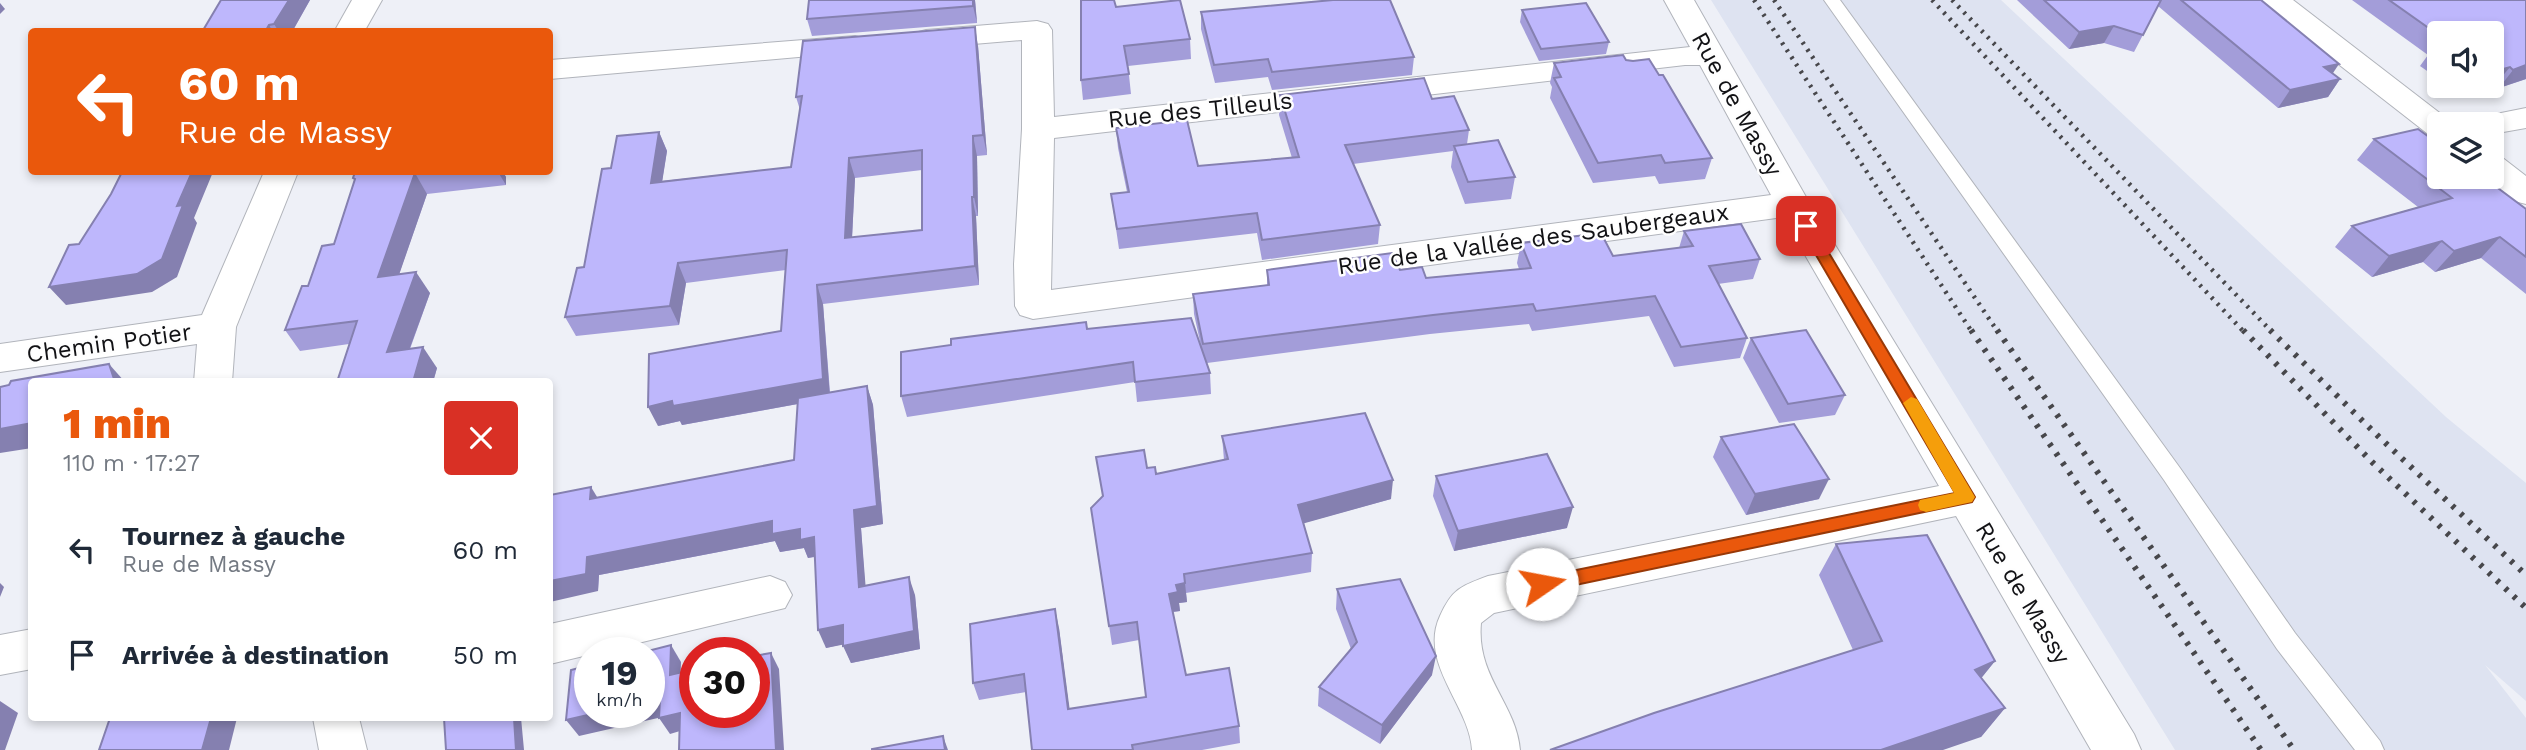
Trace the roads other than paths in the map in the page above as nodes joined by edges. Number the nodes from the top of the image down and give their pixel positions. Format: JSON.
{"nodes":[{"id":1,"x":367,"y":0,"type":"edge"},
{"id":2,"x":1679,"y":0,"type":"edge"},
{"id":3,"x":1832,"y":0,"type":"edge"},
{"id":4,"x":2274,"y":0,"type":"edge"},
{"id":5,"x":1037,"y":15,"type":"edge"},
{"id":6,"x":351,"y":28,"type":"edge"},
{"id":7,"x":1711,"y":56,"type":"junction"},
{"id":8,"x":553,"y":70,"type":"edge"},
{"id":9,"x":2427,"y":117,"type":"edge"},
{"id":10,"x":2526,"y":118,"type":"edge"},
{"id":11,"x":2504,"y":122,"type":"edge"},
{"id":12,"x":1038,"y":129,"type":"junction"},
{"id":13,"x":280,"y":175,"type":"edge"},
{"id":14,"x":2504,"y":176,"type":"edge"},
{"id":15,"x":2526,"y":193,"type":"edge"},
{"id":16,"x":1793,"y":204,"type":"junction"},
{"id":17,"x":217,"y":327,"type":"junction"},
{"id":18,"x":0,"y":358,"type":"edge"},
{"id":19,"x":213,"y":378,"type":"edge"},
{"id":20,"x":1966,"y":497,"type":"junction"},
{"id":21,"x":770,"y":595,"type":"dead end"},
{"id":22,"x":553,"y":643,"type":"edge"},
{"id":23,"x":28,"y":650,"type":"edge"},
{"id":24,"x":0,"y":654,"type":"edge"},
{"id":25,"x":337,"y":721,"type":"edge"},
{"id":26,"x":343,"y":750,"type":"edge"},
{"id":27,"x":1496,"y":750,"type":"edge"},
{"id":28,"x":2117,"y":750,"type":"edge"},
{"id":29,"x":2371,"y":750,"type":"edge"}],
"edges":[{"from":1,"to":6,"type":"street"},
{"from":2,"to":7,"type":"street","name":"Rue de Massy"},
{"from":3,"to":29,"type":"lane"},
{"from":4,"to":9,"type":"street"},
{"from":5,"to":8,"type":"street"},
{"from":5,"to":12,"type":"street"},
{"from":7,"to":12,"type":"street","name":"Rue des Tilleuls"},
{"from":7,"to":16,"type":"street","name":"Rue de Massy"},
{"from":10,"to":11,"type":"street"},
{"from":12,"to":16,"type":"street","name":"Rue de la Vallée des Saubergeaux"},
{"from":13,"to":17,"type":"street"},
{"from":14,"to":15,"type":"street"},
{"from":16,"to":20,"type":"street","name":"Rue de Massy"},
{"from":17,"to":18,"type":"street","name":"Chemin Potier"},
{"from":17,"to":19,"type":"street"},
{"from":20,"to":27,"type":"street"},
{"from":20,"to":28,"type":"street","name":"Rue de Massy"},
{"from":21,"to":22,"type":"street"},
{"from":23,"to":24,"type":"street"},
{"from":25,"to":26,"type":"street"}]}
